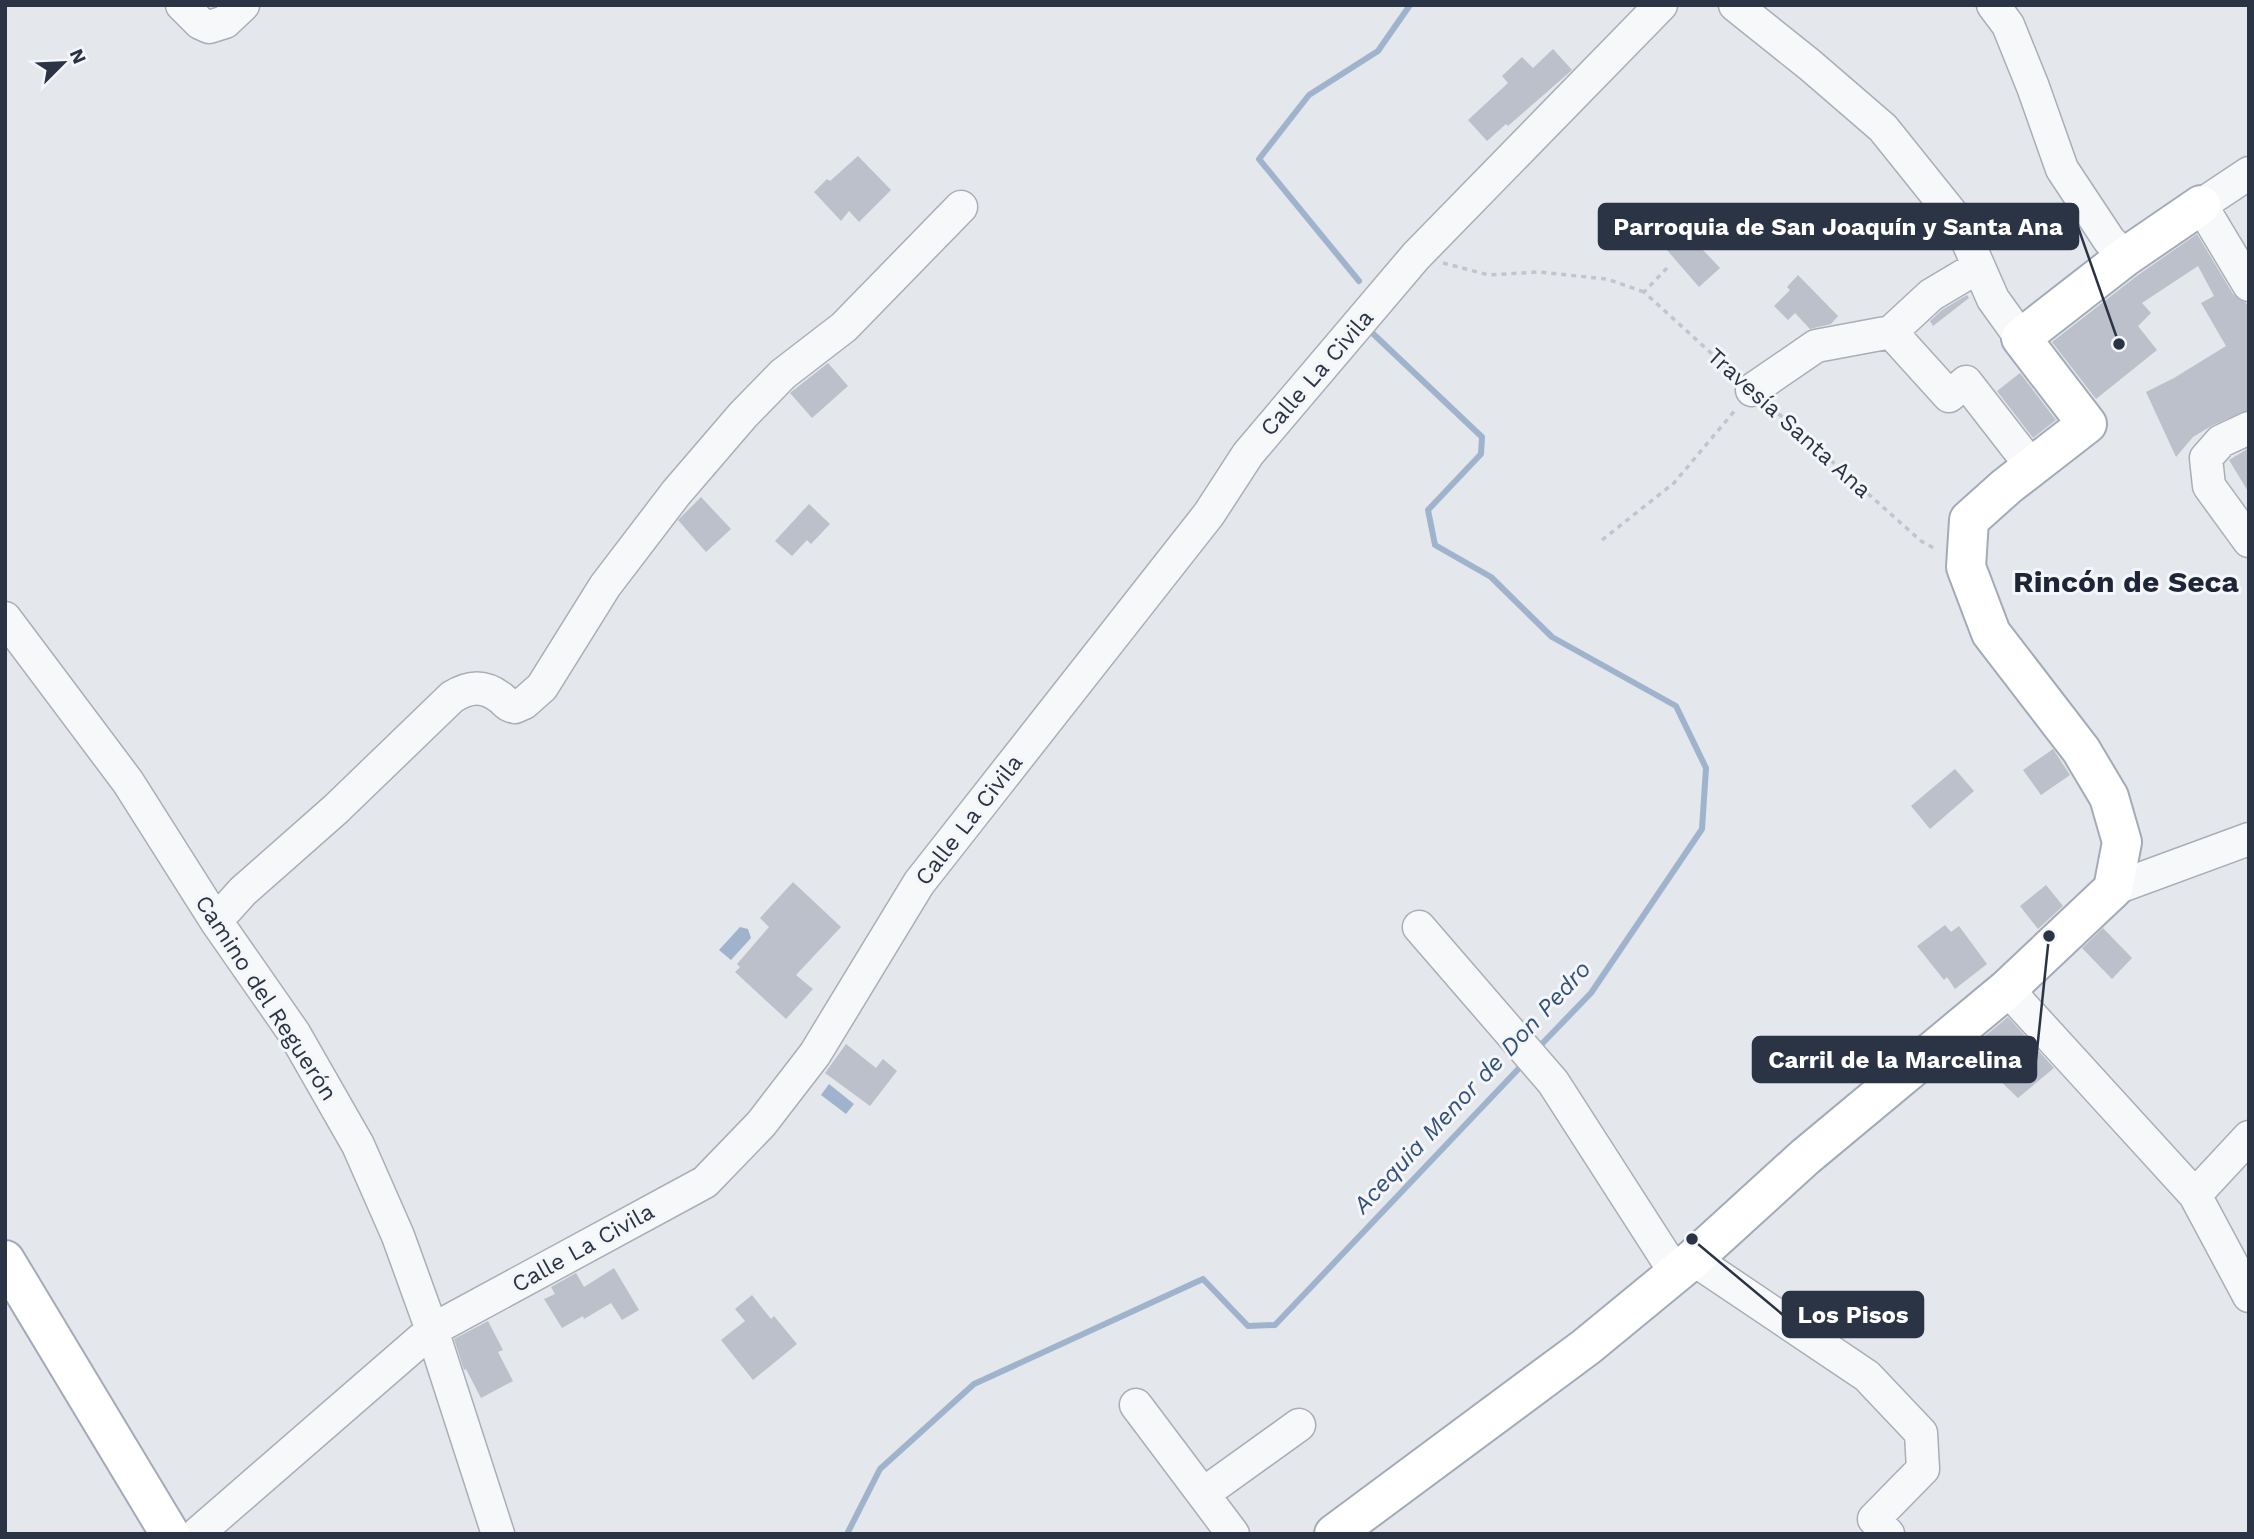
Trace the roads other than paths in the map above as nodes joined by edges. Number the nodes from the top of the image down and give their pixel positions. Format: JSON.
{"nodes":[{"id":1,"x":183,"y":5,"type":"edge"},
{"id":2,"x":243,"y":5,"type":"edge"},
{"id":3,"x":1661,"y":5,"type":"edge"},
{"id":4,"x":1735,"y":5,"type":"edge"},
{"id":5,"x":1993,"y":5,"type":"edge"},
{"id":6,"x":2249,"y":173,"type":"edge"},
{"id":7,"x":2201,"y":205,"type":"junction"},
{"id":8,"x":961,"y":208,"type":"dead end"},
{"id":9,"x":2125,"y":257,"type":"junction"},
{"id":10,"x":1978,"y":267,"type":"junction"},
{"id":11,"x":2249,"y":285,"type":"edge"},
{"id":12,"x":1891,"y":332,"type":"junction"},
{"id":13,"x":2021,"y":338,"type":"junction"},
{"id":14,"x":1752,"y":390,"type":"road end"},
{"id":15,"x":2249,"y":428,"type":"edge"},
{"id":16,"x":2032,"y":467,"type":"junction"},
{"id":17,"x":2249,"y":541,"type":"edge"},
{"id":18,"x":5,"y":618,"type":"edge"},
{"id":19,"x":2249,"y":839,"type":"edge"},
{"id":20,"x":2113,"y":889,"type":"junction"},
{"id":21,"x":216,"y":921,"type":"junction"},
{"id":22,"x":1419,"y":927,"type":"dead end"},
{"id":23,"x":2007,"y":989,"type":"junction"},
{"id":24,"x":2249,"y":1137,"type":"edge"},
{"id":25,"x":2195,"y":1195,"type":"junction"},
{"id":26,"x":5,"y":1259,"type":"edge"},
{"id":27,"x":1684,"y":1265,"type":"junction"},
{"id":28,"x":2249,"y":1296,"type":"edge"},
{"id":29,"x":432,"y":1330,"type":"junction"},
{"id":30,"x":1136,"y":1405,"type":"dead end"},
{"id":31,"x":1299,"y":1425,"type":"dead end"},
{"id":32,"x":1203,"y":1494,"type":"junction"},
{"id":33,"x":170,"y":1534,"type":"edge"},
{"id":34,"x":197,"y":1534,"type":"edge"},
{"id":35,"x":498,"y":1534,"type":"edge"},
{"id":36,"x":1233,"y":1534,"type":"edge"},
{"id":37,"x":1334,"y":1534,"type":"edge"},
{"id":38,"x":1888,"y":1534,"type":"edge"}],
"edges":[{"from":1,"to":2,"type":"street"},
{"from":3,"to":29,"type":"street","name":"Calle La Civila"},
{"from":4,"to":10,"type":"street"},
{"from":5,"to":9,"type":"street"},
{"from":6,"to":7,"type":"street"},
{"from":7,"to":9,"type":"main road"},
{"from":7,"to":11,"type":"street"},
{"from":8,"to":21,"type":"street"},
{"from":9,"to":13,"type":"main road"},
{"from":10,"to":12,"type":"street"},
{"from":10,"to":13,"type":"street"},
{"from":12,"to":14,"type":"street"},
{"from":12,"to":16,"type":"street"},
{"from":13,"to":16,"type":"main road"},
{"from":15,"to":17,"type":"street"},
{"from":16,"to":20,"type":"main road"},
{"from":18,"to":21,"type":"street","name":"Camino del Reguerón"},
{"from":19,"to":20,"type":"street"},
{"from":20,"to":23,"type":"main road"},
{"from":21,"to":29,"type":"street","name":"Camino del Reguerón"},
{"from":22,"to":27,"type":"street"},
{"from":23,"to":25,"type":"street"},
{"from":23,"to":27,"type":"main road"},
{"from":24,"to":25,"type":"street"},
{"from":25,"to":28,"type":"street"},
{"from":26,"to":33,"type":"main road"},
{"from":27,"to":37,"type":"main road"},
{"from":27,"to":38,"type":"street"},
{"from":29,"to":34,"type":"street","name":"Calle La Civila"},
{"from":29,"to":35,"type":"street","name":"Camino del Reguerón"},
{"from":30,"to":32,"type":"street"},
{"from":31,"to":32,"type":"street"},
{"from":32,"to":36,"type":"street"}]}
